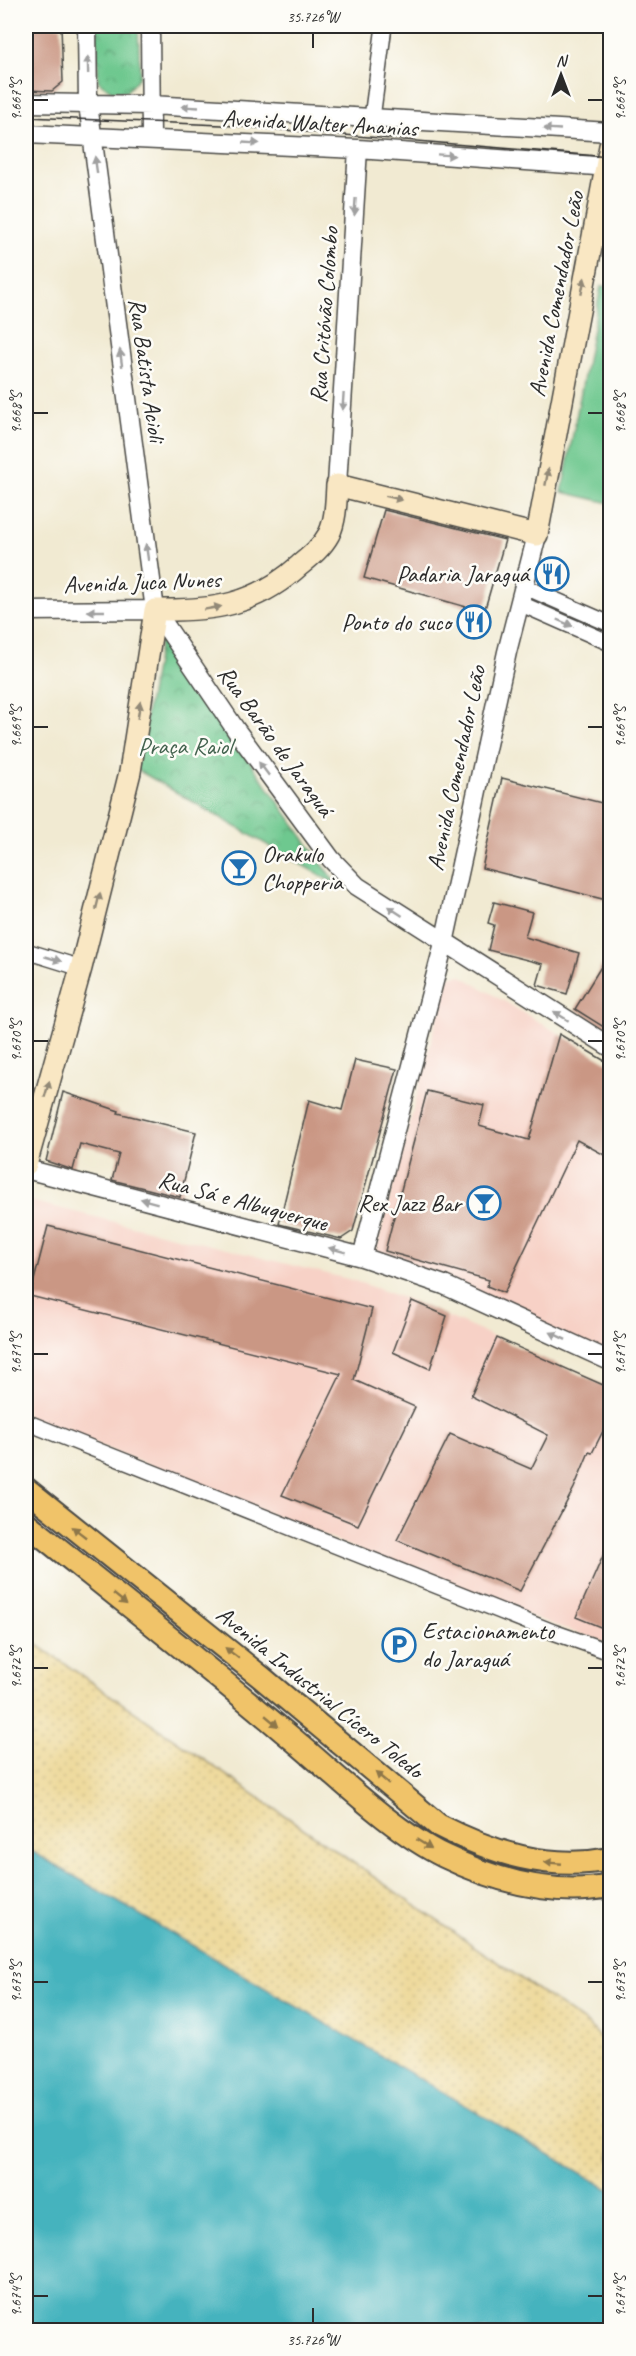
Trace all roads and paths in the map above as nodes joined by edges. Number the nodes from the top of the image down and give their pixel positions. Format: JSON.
{"nodes":[{"id":1,"x":87,"y":26,"type":"edge"},
{"id":2,"x":150,"y":26,"type":"edge"},
{"id":3,"x":384,"y":26,"type":"edge"},
{"id":4,"x":26,"y":103,"type":"edge"},
{"id":5,"x":88,"y":104,"type":"junction"},
{"id":6,"x":151,"y":105,"type":"junction"},
{"id":7,"x":372,"y":118,"type":"junction"},
{"id":8,"x":610,"y":132,"type":"edge"},
{"id":9,"x":26,"y":134,"type":"edge"},
{"id":10,"x":92,"y":136,"type":"junction"},
{"id":11,"x":151,"y":138,"type":"junction"},
{"id":12,"x":610,"y":146,"type":"edge"},
{"id":13,"x":358,"y":148,"type":"junction"},
{"id":14,"x":608,"y":167,"type":"edge"},
{"id":15,"x":337,"y":484,"type":"junction"},
{"id":16,"x":537,"y":535,"type":"junction"},
{"id":17,"x":521,"y":595,"type":"junction"},
{"id":18,"x":155,"y":610,"type":"junction"},
{"id":19,"x":26,"y":611,"type":"edge"},
{"id":20,"x":610,"y":624,"type":"edge"},
{"id":21,"x":610,"y":642,"type":"edge"},
{"id":22,"x":444,"y":943,"type":"junction"},
{"id":23,"x":26,"y":951,"type":"edge"},
{"id":24,"x":81,"y":968,"type":"junction"},
{"id":25,"x":610,"y":1047,"type":"edge"},
{"id":26,"x":26,"y":1167,"type":"edge"},
{"id":27,"x":362,"y":1257,"type":"junction"},
{"id":28,"x":610,"y":1361,"type":"edge"},
{"id":29,"x":26,"y":1422,"type":"edge"},
{"id":30,"x":26,"y":1490,"type":"edge"},
{"id":31,"x":26,"y":1523,"type":"edge"},
{"id":32,"x":610,"y":1652,"type":"edge"},
{"id":33,"x":610,"y":1859,"type":"edge"},
{"id":34,"x":610,"y":1886,"type":"edge"}],
"edges":[{"from":5,"to":1,"type":"street","name":"Rua Batista Acioli","one_way":true},
{"from":2,"to":6,"type":"street"},
{"from":3,"to":7,"type":"street"},
{"from":4,"to":5,"type":"street","name":"Avenida Walter Ananias"},
{"from":5,"to":6,"type":"street","name":"Avenida Walter Ananias"},
{"from":5,"to":10,"type":"street","name":"Rua Batista Acioli"},
{"from":7,"to":6,"type":"street","name":"Avenida Walter Ananias","one_way":true},
{"from":6,"to":11,"type":"street"},
{"from":8,"to":7,"type":"street","name":"Avenida Walter Ananias","one_way":true},
{"from":9,"to":10,"type":"street","name":"Avenida Walter Ananias"},
{"from":10,"to":11,"type":"street","name":"Avenida Walter Ananias"},
{"from":18,"to":10,"type":"street","name":"Rua Batista Acioli","one_way":true},
{"from":11,"to":13,"type":"street","name":"Avenida Walter Ananias","one_way":true},
{"from":12,"to":14,"type":"main road","name":"Avenida Comendador Leão"},
{"from":13,"to":14,"type":"street","name":"Avenida Walter Ananias","one_way":true},
{"from":13,"to":15,"type":"street","name":"Rua Critóvão Colombo","one_way":true},
{"from":16,"to":14,"type":"main road","name":"Avenida Comendador Leão","one_way":true},
{"from":15,"to":16,"type":"main road","one_way":true},
{"from":18,"to":15,"type":"main road","name":"Avenida Juca Nunes","one_way":true},
{"from":16,"to":17,"type":"street","name":"Avenida Comendador Leão"},
{"from":17,"to":20,"type":"street"},
{"from":17,"to":21,"type":"street","one_way":true},
{"from":17,"to":22,"type":"street","name":"Avenida Comendador Leão"},
{"from":18,"to":19,"type":"street","name":"Avenida Juca Nunes","one_way":true},
{"from":22,"to":18,"type":"street","name":"Rua Barão de Jaraguá","one_way":true},
{"from":24,"to":18,"type":"main road","one_way":true},
{"from":25,"to":22,"type":"street","name":"Rua Barão de Jaraguá","one_way":true},
{"from":22,"to":27,"type":"street","name":"Avenida Comendador Leão"},
{"from":23,"to":24,"type":"street","one_way":true},
{"from":26,"to":24,"type":"main road","one_way":true},
{"from":27,"to":26,"type":"street","name":"Rua Sá e Albuquerque","one_way":true},
{"from":28,"to":27,"type":"street","name":"Rua Sá e Albuquerque","one_way":true},
{"from":29,"to":32,"type":"street"},
{"from":33,"to":30,"type":"main road","name":"Avenida Industrial Cícero Toledo","one_way":true},
{"from":31,"to":34,"type":"main road","one_way":true}]}
